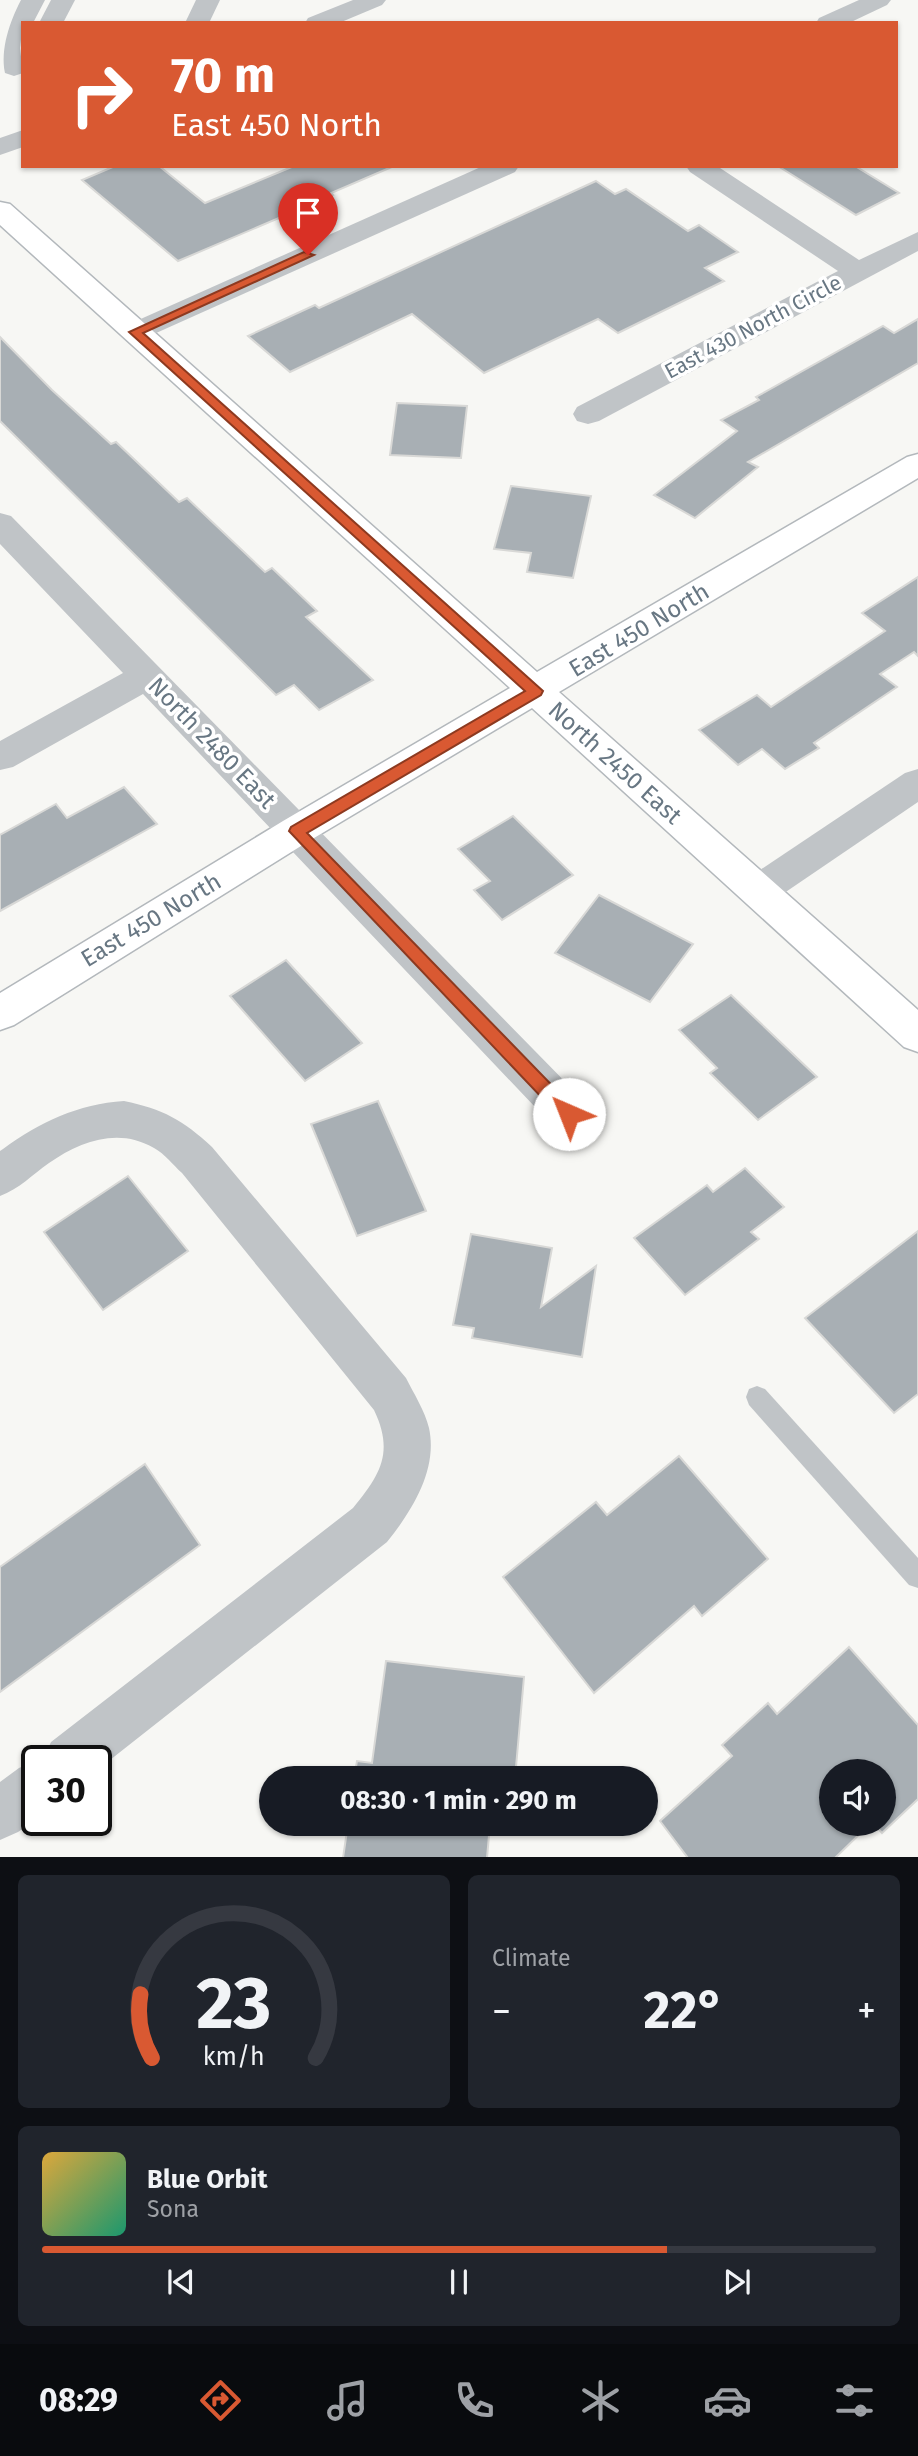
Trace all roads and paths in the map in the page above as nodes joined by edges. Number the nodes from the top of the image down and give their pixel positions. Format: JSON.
{"nodes":[{"id":1,"x":33,"y":0,"type":"edge"},
{"id":2,"x":63,"y":0,"type":"edge"},
{"id":3,"x":208,"y":0,"type":"edge"},
{"id":4,"x":374,"y":0,"type":"edge"},
{"id":5,"x":879,"y":0,"type":"edge"},
{"id":6,"x":22,"y":21,"type":"edge"},
{"id":7,"x":52,"y":21,"type":"edge"},
{"id":8,"x":198,"y":21,"type":"edge"},
{"id":9,"x":322,"y":21,"type":"edge"},
{"id":10,"x":832,"y":21,"type":"edge"},
{"id":11,"x":21,"y":23,"type":"edge"},
{"id":12,"x":15,"y":66,"type":"edge"},
{"id":13,"x":21,"y":139,"type":"edge"},
{"id":14,"x":0,"y":147,"type":"edge"},
{"id":15,"x":502,"y":168,"type":"edge"},
{"id":16,"x":702,"y":168,"type":"edge"},
{"id":17,"x":0,"y":210,"type":"edge"},
{"id":18,"x":918,"y":240,"type":"edge"},
{"id":19,"x":858,"y":272,"type":"junction"},
{"id":20,"x":135,"y":332,"type":"junction"},
{"id":21,"x":588,"y":414,"type":"dead end"},
{"id":22,"x":918,"y":464,"type":"edge"},
{"id":23,"x":0,"y":524,"type":"edge"},
{"id":24,"x":147,"y":676,"type":"junction"},
{"id":25,"x":536,"y":691,"type":"junction"},
{"id":26,"x":0,"y":757,"type":"edge"},
{"id":27,"x":918,"y":783,"type":"edge"},
{"id":28,"x":296,"y":831,"type":"junction"},
{"id":29,"x":758,"y":891,"type":"junction"},
{"id":30,"x":0,"y":1013,"type":"edge"},
{"id":31,"x":918,"y":1035,"type":"edge"},
{"id":32,"x":569,"y":1114,"type":"dead end"},
{"id":33,"x":0,"y":1177,"type":"edge"},
{"id":34,"x":757,"y":1397,"type":"dead end"},
{"id":35,"x":918,"y":1576,"type":"edge"},
{"id":36,"x":88,"y":1745,"type":"edge"},
{"id":37,"x":21,"y":1798,"type":"edge"},
{"id":38,"x":0,"y":1814,"type":"edge"}],
"edges":[{"from":1,"to":6,"type":"street"},
{"from":2,"to":7,"type":"street"},
{"from":3,"to":8,"type":"street"},
{"from":4,"to":9,"type":"street"},
{"from":5,"to":10,"type":"street"},
{"from":11,"to":12,"type":"street"},
{"from":13,"to":14,"type":"street"},
{"from":15,"to":20,"type":"street"},
{"from":16,"to":19,"type":"street"},
{"from":17,"to":20,"type":"street","name":"North 2450 East"},
{"from":18,"to":19,"type":"street","name":"East 430 North Circle"},
{"from":19,"to":21,"type":"street","name":"East 430 North Circle"},
{"from":20,"to":25,"type":"street","name":"North 2450 East"},
{"from":22,"to":25,"type":"street","name":"East 450 North"},
{"from":23,"to":24,"type":"street","name":"North 2480 East"},
{"from":24,"to":26,"type":"street"},
{"from":24,"to":28,"type":"street","name":"North 2480 East"},
{"from":25,"to":28,"type":"street","name":"East 450 North"},
{"from":25,"to":29,"type":"street","name":"North 2450 East"},
{"from":27,"to":29,"type":"street"},
{"from":28,"to":30,"type":"street","name":"East 450 North"},
{"from":28,"to":32,"type":"street","name":"North 2480 East"},
{"from":29,"to":31,"type":"street","name":"North 2450 East"},
{"from":33,"to":36,"type":"street"},
{"from":34,"to":35,"type":"lane"},
{"from":37,"to":38,"type":"street"}]}
